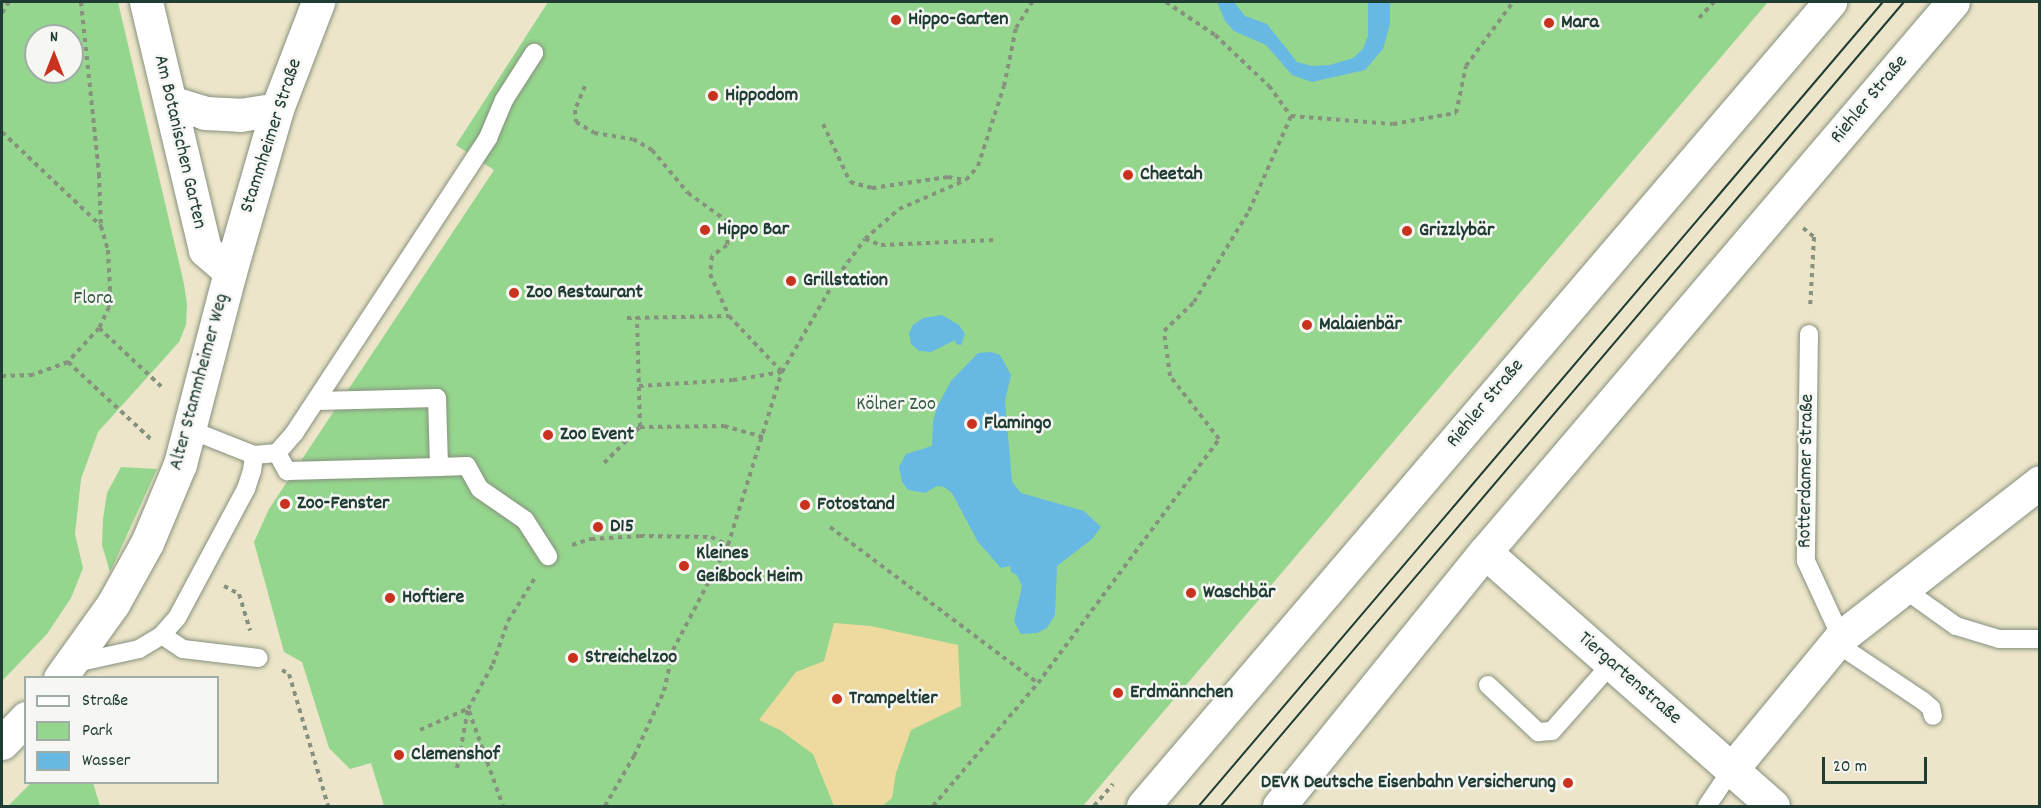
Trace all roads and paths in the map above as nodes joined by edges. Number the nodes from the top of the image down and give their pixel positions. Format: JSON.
{"nodes":[{"id":1,"x":9,"y":2,"type":"edge"},
{"id":2,"x":81,"y":2,"type":"edge"},
{"id":3,"x":146,"y":2,"type":"edge"},
{"id":4,"x":318,"y":2,"type":"edge"},
{"id":5,"x":1032,"y":2,"type":"edge"},
{"id":6,"x":1167,"y":2,"type":"edge"},
{"id":7,"x":1513,"y":2,"type":"edge"},
{"id":8,"x":1714,"y":2,"type":"edge"},
{"id":9,"x":1830,"y":2,"type":"edge"},
{"id":10,"x":1953,"y":2,"type":"edge"},
{"id":11,"x":2,"y":14,"type":"edge"},
{"id":12,"x":1699,"y":18,"type":"dead end"},
{"id":13,"x":534,"y":53,"type":"dead end"},
{"id":14,"x":585,"y":86,"type":"dead end"},
{"id":15,"x":170,"y":102,"type":"junction"},
{"id":16,"x":277,"y":109,"type":"junction"},
{"id":17,"x":1291,"y":116,"type":"junction"},
{"id":18,"x":823,"y":124,"type":"dead end"},
{"id":19,"x":2,"y":132,"type":"edge"},
{"id":20,"x":966,"y":180,"type":"junction"},
{"id":21,"x":1778,"y":208,"type":"junction"},
{"id":22,"x":101,"y":226,"type":"junction"},
{"id":23,"x":865,"y":239,"type":"junction"},
{"id":24,"x":994,"y":240,"type":"dead end"},
{"id":25,"x":230,"y":272,"type":"junction"},
{"id":26,"x":729,"y":315,"type":"junction"},
{"id":27,"x":637,"y":317,"type":"junction"},
{"id":28,"x":627,"y":318,"type":"dead end"},
{"id":29,"x":99,"y":328,"type":"junction"},
{"id":30,"x":1809,"y":334,"type":"joint"},
{"id":31,"x":68,"y":362,"type":"junction"},
{"id":32,"x":783,"y":372,"type":"junction"},
{"id":33,"x":2,"y":376,"type":"edge"},
{"id":34,"x":639,"y":386,"type":"junction"},
{"id":35,"x":162,"y":399,"type":"dead end"},
{"id":36,"x":316,"y":401,"type":"junction"},
{"id":37,"x":116,"y":406,"type":"dead end"},
{"id":38,"x":640,"y":427,"type":"junction"},
{"id":39,"x":154,"y":429,"type":"dead end"},
{"id":40,"x":191,"y":430,"type":"junction"},
{"id":41,"x":763,"y":437,"type":"junction"},
{"id":42,"x":151,"y":439,"type":"dead end"},
{"id":43,"x":277,"y":453,"type":"junction"},
{"id":44,"x":254,"y":455,"type":"junction"},
{"id":45,"x":604,"y":463,"type":"dead end"},
{"id":46,"x":439,"y":467,"type":"junction"},
{"id":47,"x":2040,"y":482,"type":"edge"},
{"id":48,"x":830,"y":527,"type":"dead end"},
{"id":49,"x":728,"y":545,"type":"junction"},
{"id":50,"x":1485,"y":552,"type":"junction"},
{"id":51,"x":548,"y":556,"type":"junction"},
{"id":52,"x":1904,"y":589,"type":"junction"},
{"id":53,"x":162,"y":635,"type":"junction"},
{"id":54,"x":2040,"y":639,"type":"edge"},
{"id":55,"x":1839,"y":640,"type":"junction"},
{"id":56,"x":258,"y":658,"type":"dead end"},
{"id":57,"x":1612,"y":663,"type":"junction"},
{"id":58,"x":66,"y":671,"type":"edge"},
{"id":59,"x":1038,"y":683,"type":"junction"},
{"id":60,"x":1488,"y":685,"type":"dead end"},
{"id":61,"x":468,"y":709,"type":"junction"},
{"id":62,"x":1933,"y":716,"type":"dead end"},
{"id":63,"x":24,"y":719,"type":"edge"},
{"id":64,"x":420,"y":730,"type":"dead end"},
{"id":65,"x":2,"y":743,"type":"edge"},
{"id":66,"x":458,"y":768,"type":"dead end"},
{"id":67,"x":1732,"y":770,"type":"junction"},
{"id":68,"x":503,"y":807,"type":"edge"},
{"id":69,"x":605,"y":807,"type":"edge"},
{"id":70,"x":933,"y":807,"type":"edge"},
{"id":71,"x":1143,"y":807,"type":"edge"},
{"id":72,"x":1279,"y":807,"type":"edge"},
{"id":73,"x":1707,"y":807,"type":"edge"},
{"id":74,"x":1773,"y":807,"type":"edge"}],
"edges":[{"from":1,"to":11,"type":"path"},
{"from":2,"to":22,"type":"path"},
{"from":3,"to":15,"type":"main road","name":"Am Botanischen Garten"},
{"from":4,"to":16,"type":"main road","name":"Stammheimer Straße"},
{"from":5,"to":20,"type":"path"},
{"from":6,"to":17,"type":"path"},
{"from":7,"to":17,"type":"path"},
{"from":8,"to":12,"type":"path"},
{"from":9,"to":71,"type":"main road","name":"Riehler Straße"},
{"from":10,"to":21,"type":"main road","name":"Riehler Straße"},
{"from":13,"to":36,"type":"lane"},
{"from":14,"to":26,"type":"path"},
{"from":15,"to":16,"type":"main road"},
{"from":15,"to":25,"type":"main road","name":"Am Botanischen Garten"},
{"from":16,"to":25,"type":"main road","name":"Stammheimer Straße"},
{"from":17,"to":59,"type":"path"},
{"from":18,"to":20,"type":"path"},
{"from":19,"to":22,"type":"path"},
{"from":20,"to":23,"type":"path"},
{"from":21,"to":30,"type":"path"},
{"from":21,"to":50,"type":"main road","name":"Riehler Straße"},
{"from":22,"to":29,"type":"path"},
{"from":23,"to":24,"type":"path"},
{"from":23,"to":32,"type":"path"},
{"from":25,"to":40,"type":"main road","name":"Alter Stammheimer Weg"},
{"from":26,"to":27,"type":"path"},
{"from":26,"to":32,"type":"path"},
{"from":27,"to":28,"type":"path"},
{"from":27,"to":34,"type":"path"},
{"from":29,"to":31,"type":"path"},
{"from":29,"to":35,"type":"path"},
{"from":30,"to":55,"type":"lane","name":"Rotterdamer Straße"},
{"from":31,"to":33,"type":"path"},
{"from":31,"to":37,"type":"path"},
{"from":32,"to":34,"type":"path"},
{"from":32,"to":41,"type":"path"},
{"from":34,"to":38,"type":"path"},
{"from":36,"to":43,"type":"lane"},
{"from":36,"to":46,"type":"lane"},
{"from":38,"to":41,"type":"path"},
{"from":38,"to":45,"type":"path"},
{"from":39,"to":42,"type":"path"},
{"from":40,"to":44,"type":"lane"},
{"from":40,"to":58,"type":"main road","name":"Alter Stammheimer Weg"},
{"from":41,"to":49,"type":"path"},
{"from":43,"to":44,"type":"lane"},
{"from":43,"to":46,"type":"lane"},
{"from":44,"to":53,"type":"lane"},
{"from":46,"to":51,"type":"lane"},
{"from":47,"to":52,"type":"main road"},
{"from":48,"to":59,"type":"path"},
{"from":49,"to":51,"type":"path"},
{"from":49,"to":69,"type":"path"},
{"from":50,"to":57,"type":"main road","name":"Tiergartenstraße"},
{"from":50,"to":72,"type":"main road","name":"Riehler Straße"},
{"from":51,"to":61,"type":"path"},
{"from":52,"to":54,"type":"lane"},
{"from":52,"to":55,"type":"main road"},
{"from":53,"to":56,"type":"lane"},
{"from":53,"to":58,"type":"lane"},
{"from":55,"to":62,"type":"lane"},
{"from":55,"to":67,"type":"main road"},
{"from":57,"to":60,"type":"lane"},
{"from":57,"to":67,"type":"main road","name":"Tiergartenstraße"},
{"from":59,"to":70,"type":"path"},
{"from":61,"to":64,"type":"path"},
{"from":61,"to":66,"type":"path"},
{"from":61,"to":68,"type":"path"},
{"from":63,"to":65,"type":"main road"},
{"from":67,"to":73,"type":"lane"},
{"from":67,"to":74,"type":"main road","name":"Tiergartenstraße"}]}
